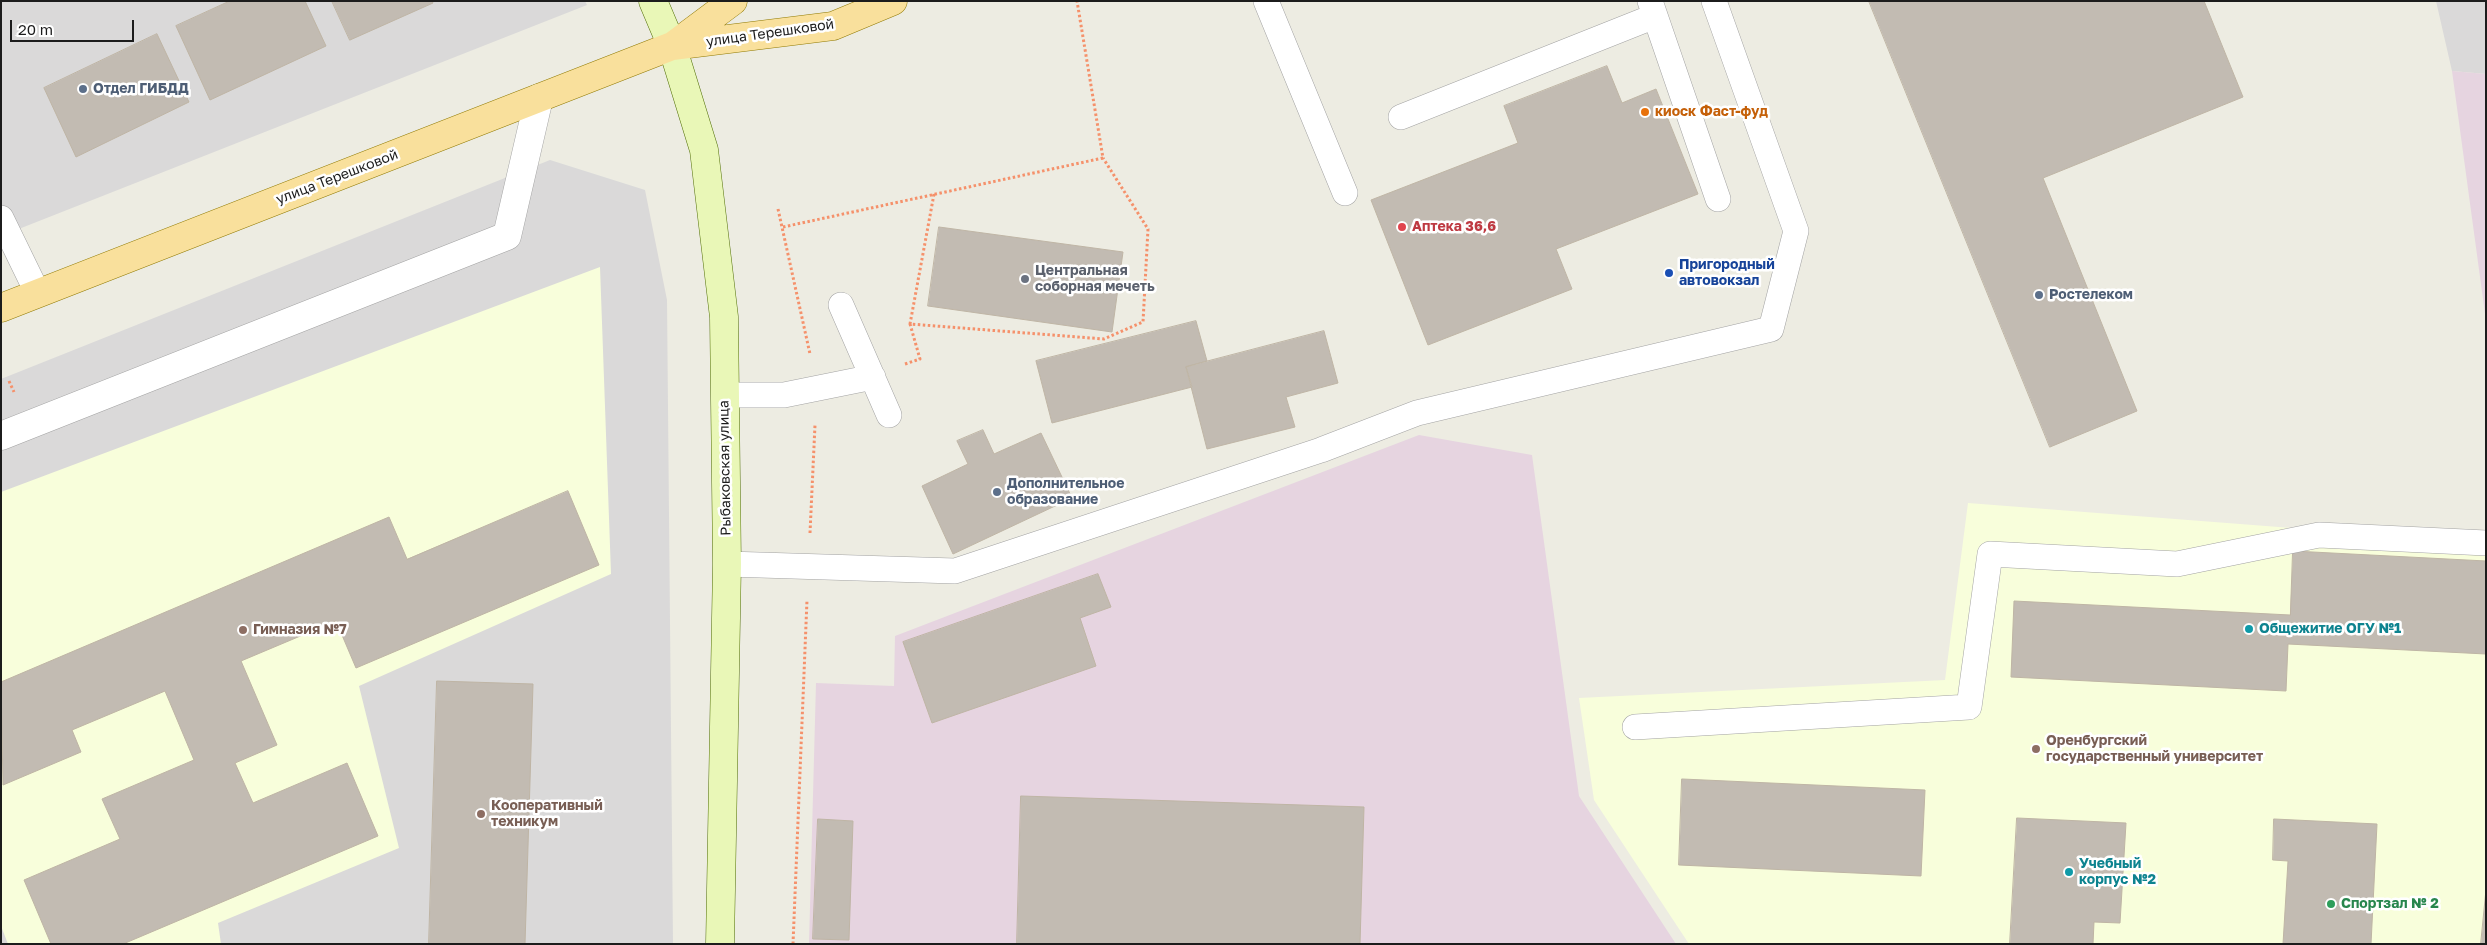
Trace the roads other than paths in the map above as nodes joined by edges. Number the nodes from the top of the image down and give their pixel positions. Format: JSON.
{"nodes":[{"id":1,"x":653,"y":1,"type":"edge"},
{"id":2,"x":733,"y":1,"type":"edge"},
{"id":3,"x":894,"y":1,"type":"edge"},
{"id":4,"x":1266,"y":1,"type":"edge"},
{"id":5,"x":1714,"y":1,"type":"edge"},
{"id":6,"x":1652,"y":9,"type":"edge"},
{"id":7,"x":672,"y":46,"type":"junction"},
{"id":8,"x":539,"y":98,"type":"junction"},
{"id":9,"x":1400,"y":117,"type":"dead end"},
{"id":10,"x":1345,"y":193,"type":"dead end"},
{"id":11,"x":1718,"y":199,"type":"dead end"},
{"id":12,"x":1,"y":218,"type":"edge"},
{"id":13,"x":38,"y":294,"type":"junction"},
{"id":14,"x":841,"y":305,"type":"dead end"},
{"id":15,"x":1,"y":308,"type":"edge"},
{"id":16,"x":873,"y":377,"type":"junction"},
{"id":17,"x":724,"y":395,"type":"junction"},
{"id":18,"x":888,"y":415,"type":"dead end"},
{"id":19,"x":1,"y":436,"type":"edge"},
{"id":20,"x":2486,"y":543,"type":"edge"},
{"id":21,"x":727,"y":564,"type":"junction"},
{"id":22,"x":1635,"y":727,"type":"dead end"},
{"id":23,"x":720,"y":944,"type":"edge"}],
"edges":[{"from":1,"to":7,"type":"main road","name":"Рыбаковская улица"},
{"from":2,"to":7,"type":"main road","name":"улица Терешковой"},
{"from":3,"to":7,"type":"main road","name":"улица Терешковой"},
{"from":4,"to":10,"type":"lane"},
{"from":5,"to":21,"type":"lane"},
{"from":6,"to":9,"type":"lane"},
{"from":6,"to":11,"type":"lane"},
{"from":7,"to":8,"type":"main road","name":"улица Терешковой"},
{"from":7,"to":17,"type":"main road","name":"Рыбаковская улица"},
{"from":8,"to":13,"type":"main road","name":"улица Терешковой"},
{"from":8,"to":19,"type":"street"},
{"from":12,"to":13,"type":"lane"},
{"from":13,"to":15,"type":"main road","name":"улица Терешковой"},
{"from":14,"to":16,"type":"lane"},
{"from":16,"to":17,"type":"lane"},
{"from":16,"to":18,"type":"lane"},
{"from":17,"to":21,"type":"main road","name":"Рыбаковская улица"},
{"from":20,"to":22,"type":"lane"},
{"from":21,"to":23,"type":"main road","name":"Рыбаковская улица"}]}
